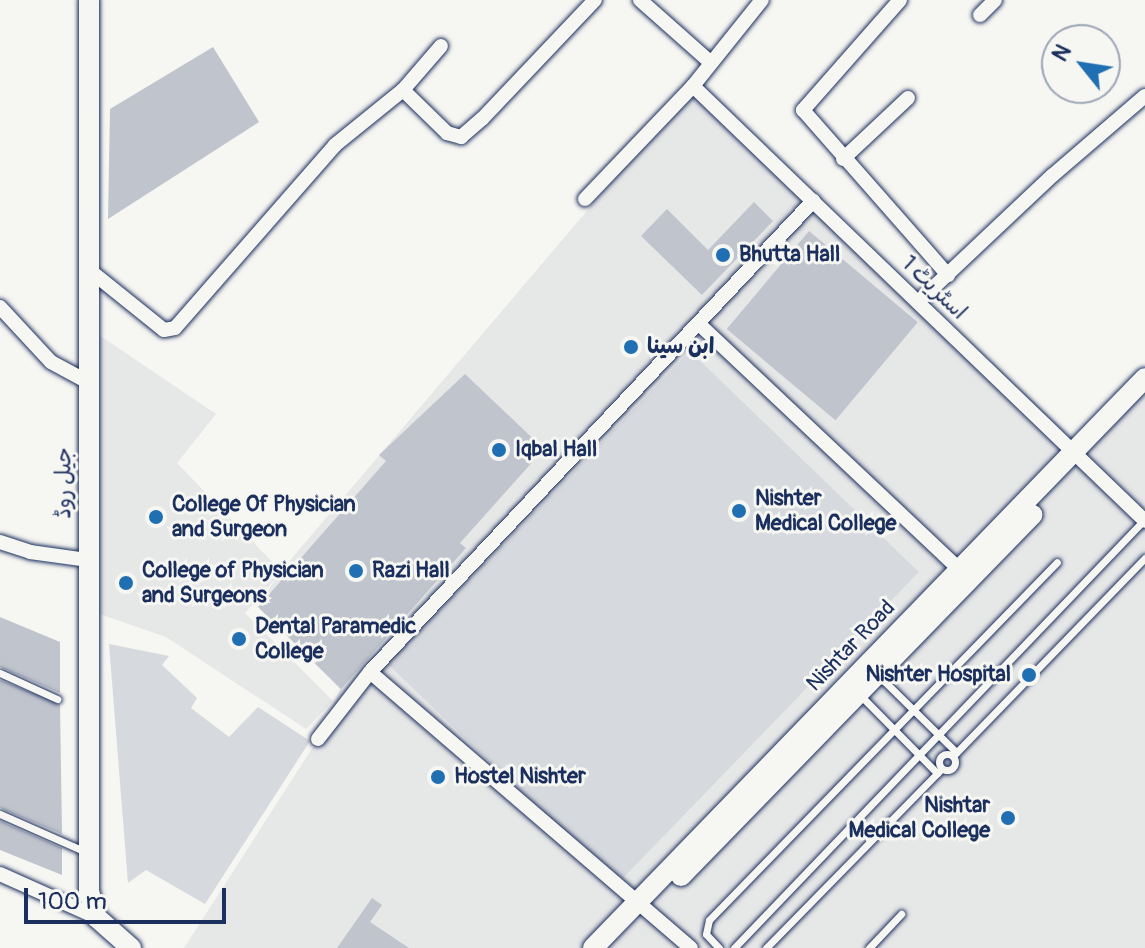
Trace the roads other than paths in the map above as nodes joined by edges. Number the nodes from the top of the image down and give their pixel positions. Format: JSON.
{"nodes":[{"id":1,"x":89,"y":0,"type":"edge"},
{"id":2,"x":595,"y":0,"type":"edge"},
{"id":3,"x":640,"y":0,"type":"edge"},
{"id":4,"x":762,"y":0,"type":"edge"},
{"id":5,"x":900,"y":0,"type":"edge"},
{"id":6,"x":995,"y":0,"type":"edge"},
{"id":7,"x":980,"y":15,"type":"dead end"},
{"id":8,"x":441,"y":46,"type":"dead end"},
{"id":9,"x":710,"y":62,"type":"junction"},
{"id":10,"x":693,"y":86,"type":"junction"},
{"id":11,"x":403,"y":90,"type":"junction"},
{"id":12,"x":1145,"y":96,"type":"edge"},
{"id":13,"x":908,"y":98,"type":"dead end"},
{"id":14,"x":843,"y":159,"type":"junction"},
{"id":15,"x":585,"y":199,"type":"dead end"},
{"id":16,"x":813,"y":201,"type":"junction"},
{"id":17,"x":88,"y":269,"type":"junction"},
{"id":18,"x":948,"y":275,"type":"junction"},
{"id":19,"x":918,"y":302,"type":"junction"},
{"id":20,"x":0,"y":307,"type":"edge"},
{"id":21,"x":699,"y":324,"type":"junction"},
{"id":22,"x":1145,"y":378,"type":"edge"},
{"id":23,"x":88,"y":382,"type":"junction"},
{"id":24,"x":1145,"y":396,"type":"edge"},
{"id":25,"x":1079,"y":456,"type":"junction"},
{"id":26,"x":1144,"y":521,"type":"edge"},
{"id":27,"x":0,"y":542,"type":"edge"},
{"id":28,"x":1145,"y":558,"type":"edge"},
{"id":29,"x":88,"y":560,"type":"junction"},
{"id":30,"x":1057,"y":562,"type":"dead end"},
{"id":31,"x":964,"y":574,"type":"junction"},
{"id":32,"x":370,"y":672,"type":"junction"},
{"id":33,"x":0,"y":673,"type":"edge"},
{"id":34,"x":878,"y":674,"type":"junction"},
{"id":35,"x":854,"y":690,"type":"junction"},
{"id":36,"x":57,"y":699,"type":"dead end"},
{"id":37,"x":913,"y":711,"type":"junction"},
{"id":38,"x":893,"y":732,"type":"junction"},
{"id":39,"x":938,"y":736,"type":"junction"},
{"id":40,"x":318,"y":739,"type":"dead end"},
{"id":41,"x":954,"y":754,"type":"junction"},
{"id":42,"x":919,"y":756,"type":"junction"},
{"id":43,"x":939,"y":771,"type":"junction"},
{"id":44,"x":0,"y":814,"type":"edge"},
{"id":45,"x":89,"y":854,"type":"junction"},
{"id":46,"x":0,"y":874,"type":"edge"},
{"id":47,"x":643,"y":905,"type":"junction"},
{"id":48,"x":901,"y":914,"type":"dead end"},
{"id":49,"x":96,"y":917,"type":"junction"},
{"id":50,"x":131,"y":948,"type":"edge"},
{"id":51,"x":593,"y":948,"type":"edge"},
{"id":52,"x":612,"y":948,"type":"edge"},
{"id":53,"x":691,"y":948,"type":"edge"},
{"id":54,"x":719,"y":948,"type":"edge"},
{"id":55,"x":734,"y":948,"type":"edge"},
{"id":56,"x":766,"y":948,"type":"edge"},
{"id":57,"x":869,"y":948,"type":"edge"}],
"edges":[{"from":1,"to":17,"type":"main road","name":"جیل روڈ"},
{"from":2,"to":11,"type":"street"},
{"from":3,"to":9,"type":"street"},
{"from":4,"to":9,"type":"street"},
{"from":5,"to":14,"type":"street"},
{"from":6,"to":7,"type":"street"},
{"from":8,"to":11,"type":"street"},
{"from":9,"to":10,"type":"street"},
{"from":10,"to":15,"type":"street"},
{"from":10,"to":16,"type":"street","name":"اسٹریٹ 1"},
{"from":11,"to":17,"type":"street"},
{"from":12,"to":18,"type":"street"},
{"from":13,"to":14,"type":"street"},
{"from":14,"to":18,"type":"street"},
{"from":16,"to":19,"type":"street","name":"اسٹریٹ 1"},
{"from":16,"to":21,"type":"street"},
{"from":17,"to":23,"type":"main road","name":"جیل روڈ"},
{"from":18,"to":19,"type":"street"},
{"from":19,"to":25,"type":"street","name":"اسٹریٹ 1"},
{"from":20,"to":23,"type":"street"},
{"from":21,"to":31,"type":"street"},
{"from":21,"to":32,"type":"street"},
{"from":22,"to":25,"type":"main road","name":"Nishtar Road"},
{"from":23,"to":29,"type":"main road","name":"جیل روڈ"},
{"from":24,"to":25,"type":"main road","name":"Nishtar Road"},
{"from":25,"to":26,"type":"street","name":"اسٹریٹ 1"},
{"from":25,"to":31,"type":"main road","name":"Nishtar Road"},
{"from":26,"to":39,"type":"lane"},
{"from":27,"to":29,"type":"street"},
{"from":28,"to":41,"type":"lane"},
{"from":29,"to":45,"type":"main road","name":"جیل روڈ"},
{"from":30,"to":37,"type":"lane"},
{"from":31,"to":34,"type":"main road","name":"Nishtar Road"},
{"from":31,"to":35,"type":"main road","name":"Nishtar Road"},
{"from":32,"to":40,"type":"street"},
{"from":32,"to":47,"type":"street"},
{"from":33,"to":36,"type":"lane"},
{"from":34,"to":35,"type":"main road","name":"Nishtar Road"},
{"from":34,"to":37,"type":"lane"},
{"from":35,"to":38,"type":"lane"},
{"from":35,"to":47,"type":"main road","name":"Nishtar Road"},
{"from":37,"to":38,"type":"lane"},
{"from":37,"to":39,"type":"lane"},
{"from":38,"to":42,"type":"lane"},
{"from":38,"to":54,"type":"lane"},
{"from":39,"to":41,"type":"lane"},
{"from":39,"to":42,"type":"lane"},
{"from":41,"to":43,"type":"lane"},
{"from":42,"to":43,"type":"lane"},
{"from":42,"to":55,"type":"lane"},
{"from":43,"to":56,"type":"lane"},
{"from":44,"to":45,"type":"lane"},
{"from":45,"to":49,"type":"main road","name":"جیل روڈ"},
{"from":46,"to":49,"type":"street"},
{"from":47,"to":51,"type":"main road","name":"Nishtar Road"},
{"from":47,"to":52,"type":"main road","name":"Nishtar Road"},
{"from":47,"to":53,"type":"street"},
{"from":48,"to":57,"type":"lane"},
{"from":49,"to":50,"type":"main road"}]}
